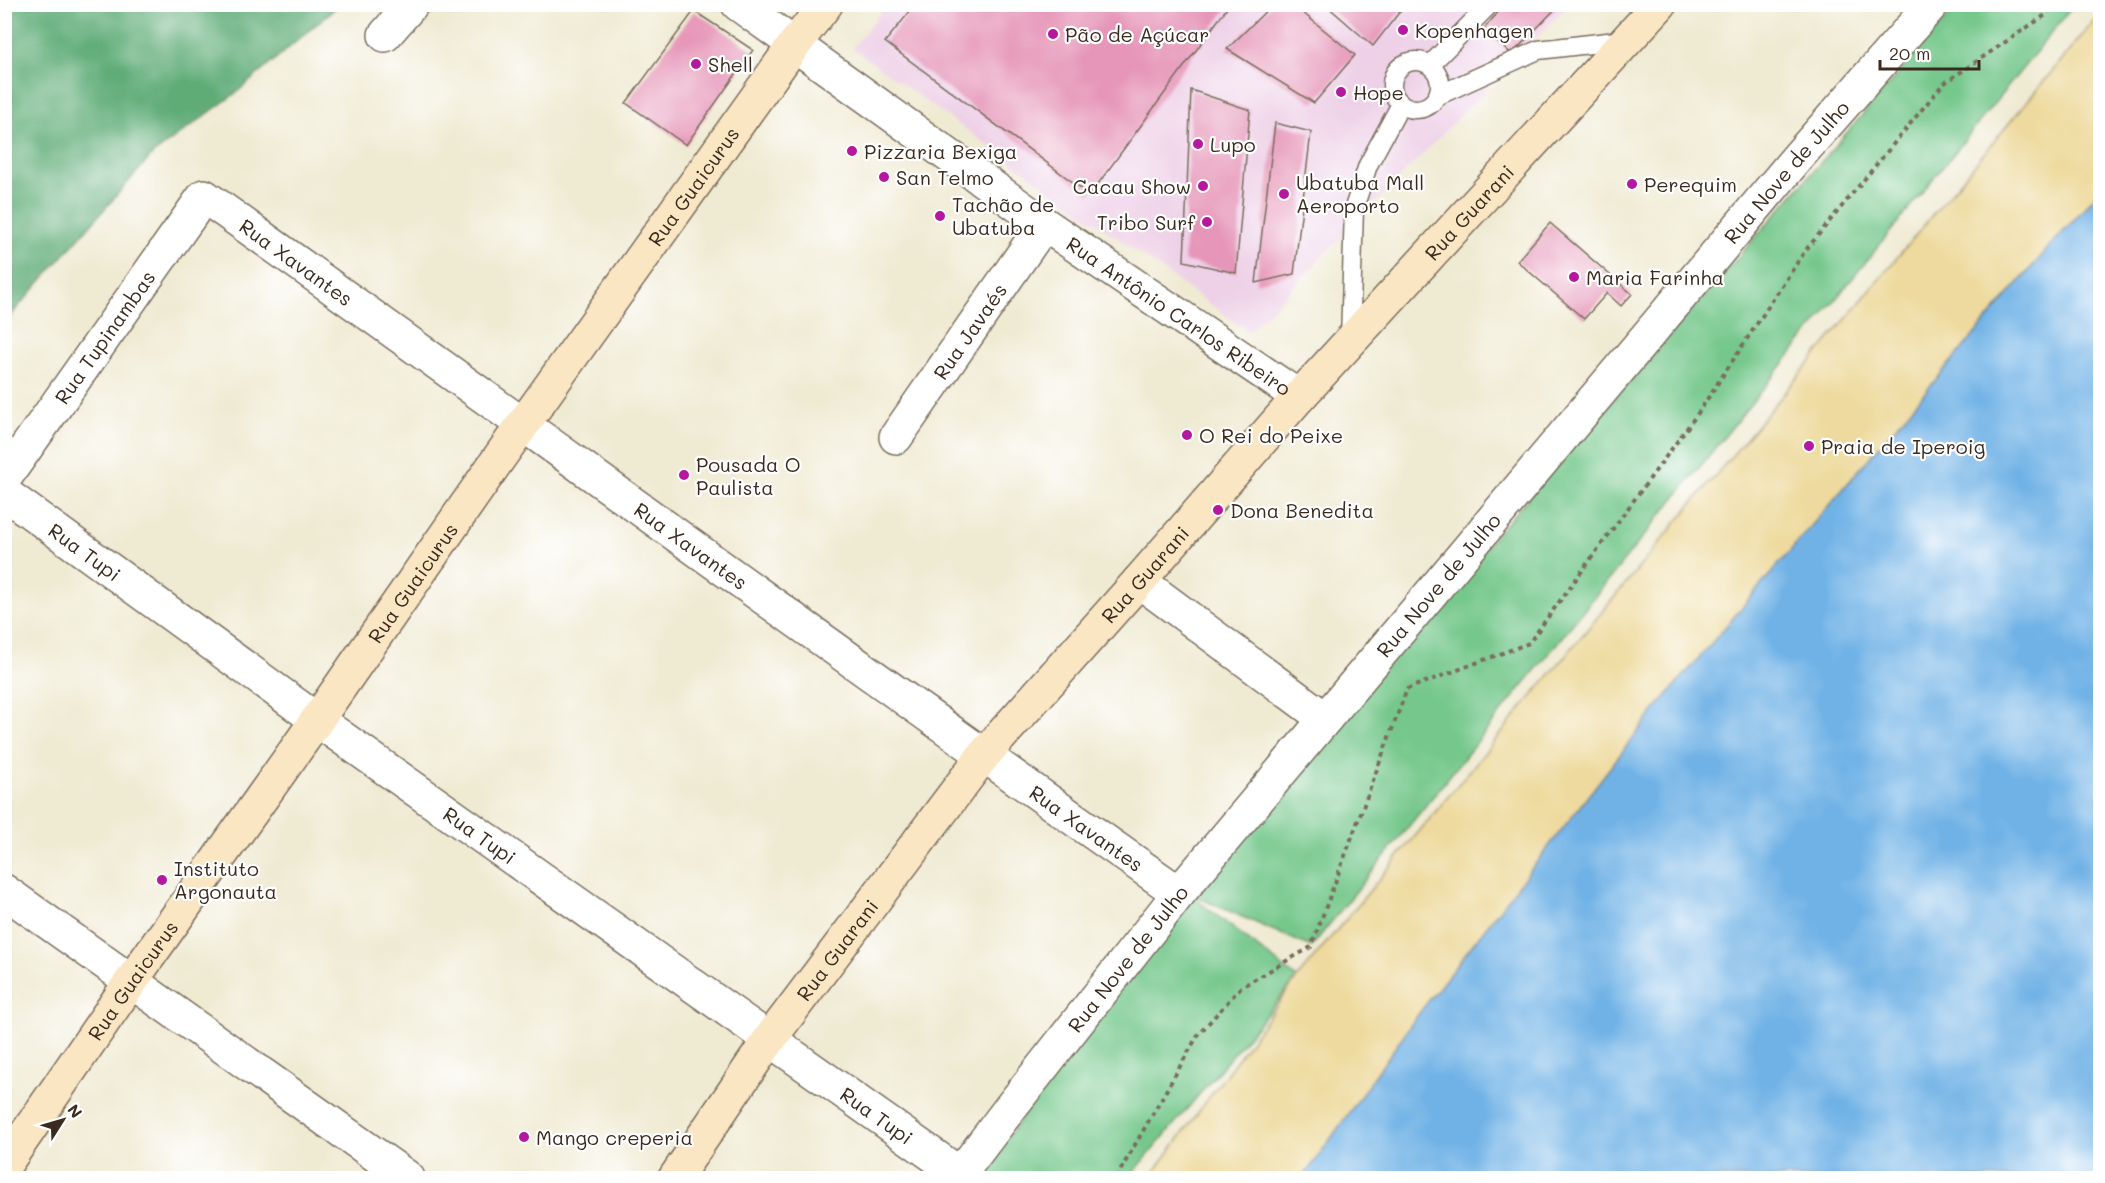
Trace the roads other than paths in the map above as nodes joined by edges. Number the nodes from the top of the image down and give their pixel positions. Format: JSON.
{"nodes":[{"id":1,"x":412,"y":4,"type":"edge"},
{"id":2,"x":738,"y":4,"type":"edge"},
{"id":3,"x":826,"y":4,"type":"edge"},
{"id":4,"x":1490,"y":4,"type":"edge"},
{"id":5,"x":1660,"y":4,"type":"edge"},
{"id":6,"x":1932,"y":4,"type":"edge"},
{"id":7,"x":385,"y":35,"type":"dead end"},
{"id":8,"x":1627,"y":39,"type":"junction"},
{"id":9,"x":794,"y":45,"type":"junction"},
{"id":10,"x":1431,"y":65,"type":"junction"},
{"id":11,"x":1439,"y":95,"type":"junction"},
{"id":12,"x":1401,"y":104,"type":"junction"},
{"id":13,"x":204,"y":196,"type":"joint"},
{"id":14,"x":1044,"y":224,"type":"junction"},
{"id":15,"x":1350,"y":342,"type":"junction"},
{"id":16,"x":1299,"y":397,"type":"junction"},
{"id":17,"x":524,"y":423,"type":"junction"},
{"id":18,"x":896,"y":437,"type":"dead end"},
{"id":19,"x":4,"y":479,"type":"edge"},
{"id":20,"x":4,"y":493,"type":"edge"},
{"id":21,"x":1139,"y":581,"type":"junction"},
{"id":22,"x":1325,"y":719,"type":"junction"},
{"id":23,"x":317,"y":720,"type":"junction"},
{"id":24,"x":983,"y":756,"type":"junction"},
{"id":25,"x":4,"y":891,"type":"edge"},
{"id":26,"x":1179,"y":893,"type":"junction"},
{"id":27,"x":132,"y":980,"type":"junction"},
{"id":28,"x":769,"y":1040,"type":"junction"},
{"id":29,"x":4,"y":1166,"type":"edge"},
{"id":30,"x":959,"y":1176,"type":"edge"},
{"id":31,"x":408,"y":1179,"type":"edge"},
{"id":32,"x":675,"y":1179,"type":"edge"}],
"edges":[{"from":1,"to":7,"type":"street"},
{"from":2,"to":9,"type":"street","name":"Rua Antônio Carlos Ribeiro"},
{"from":3,"to":9,"type":"main road","name":"Rua Guaicurus"},
{"from":4,"to":10,"type":"lane"},
{"from":5,"to":8,"type":"main road","name":"Rua Guarani"},
{"from":6,"to":22,"type":"street","name":"Rua Nove de Julho"},
{"from":8,"to":11,"type":"lane"},
{"from":8,"to":15,"type":"main road","name":"Rua Guarani"},
{"from":9,"to":14,"type":"street","name":"Rua Antônio Carlos Ribeiro"},
{"from":9,"to":17,"type":"main road","name":"Rua Guaicurus"},
{"from":10,"to":11,"type":"lane"},
{"from":10,"to":12,"type":"lane"},
{"from":11,"to":12,"type":"lane"},
{"from":12,"to":15,"type":"lane"},
{"from":13,"to":17,"type":"street","name":"Rua Xavantes"},
{"from":13,"to":19,"type":"street","name":"Rua Tupinambas"},
{"from":14,"to":16,"type":"street","name":"Rua Antônio Carlos Ribeiro"},
{"from":14,"to":18,"type":"street","name":"Rua Javaés"},
{"from":15,"to":16,"type":"main road","name":"Rua Guarani"},
{"from":16,"to":21,"type":"main road","name":"Rua Guarani"},
{"from":17,"to":23,"type":"main road","name":"Rua Guaicurus"},
{"from":17,"to":24,"type":"street","name":"Rua Xavantes"},
{"from":20,"to":23,"type":"street","name":"Rua Tupi"},
{"from":21,"to":22,"type":"street"},
{"from":21,"to":24,"type":"main road","name":"Rua Guarani"},
{"from":22,"to":26,"type":"street","name":"Rua Nove de Julho"},
{"from":23,"to":27,"type":"main road","name":"Rua Guaicurus"},
{"from":23,"to":28,"type":"street","name":"Rua Tupi"},
{"from":24,"to":26,"type":"street","name":"Rua Xavantes"},
{"from":24,"to":28,"type":"main road","name":"Rua Guarani"},
{"from":25,"to":27,"type":"street"},
{"from":26,"to":30,"type":"street","name":"Rua Nove de Julho"},
{"from":27,"to":29,"type":"main road","name":"Rua Guaicurus"},
{"from":27,"to":31,"type":"street"},
{"from":28,"to":30,"type":"street","name":"Rua Tupi"},
{"from":28,"to":32,"type":"main road","name":"Rua Guarani"}]}
